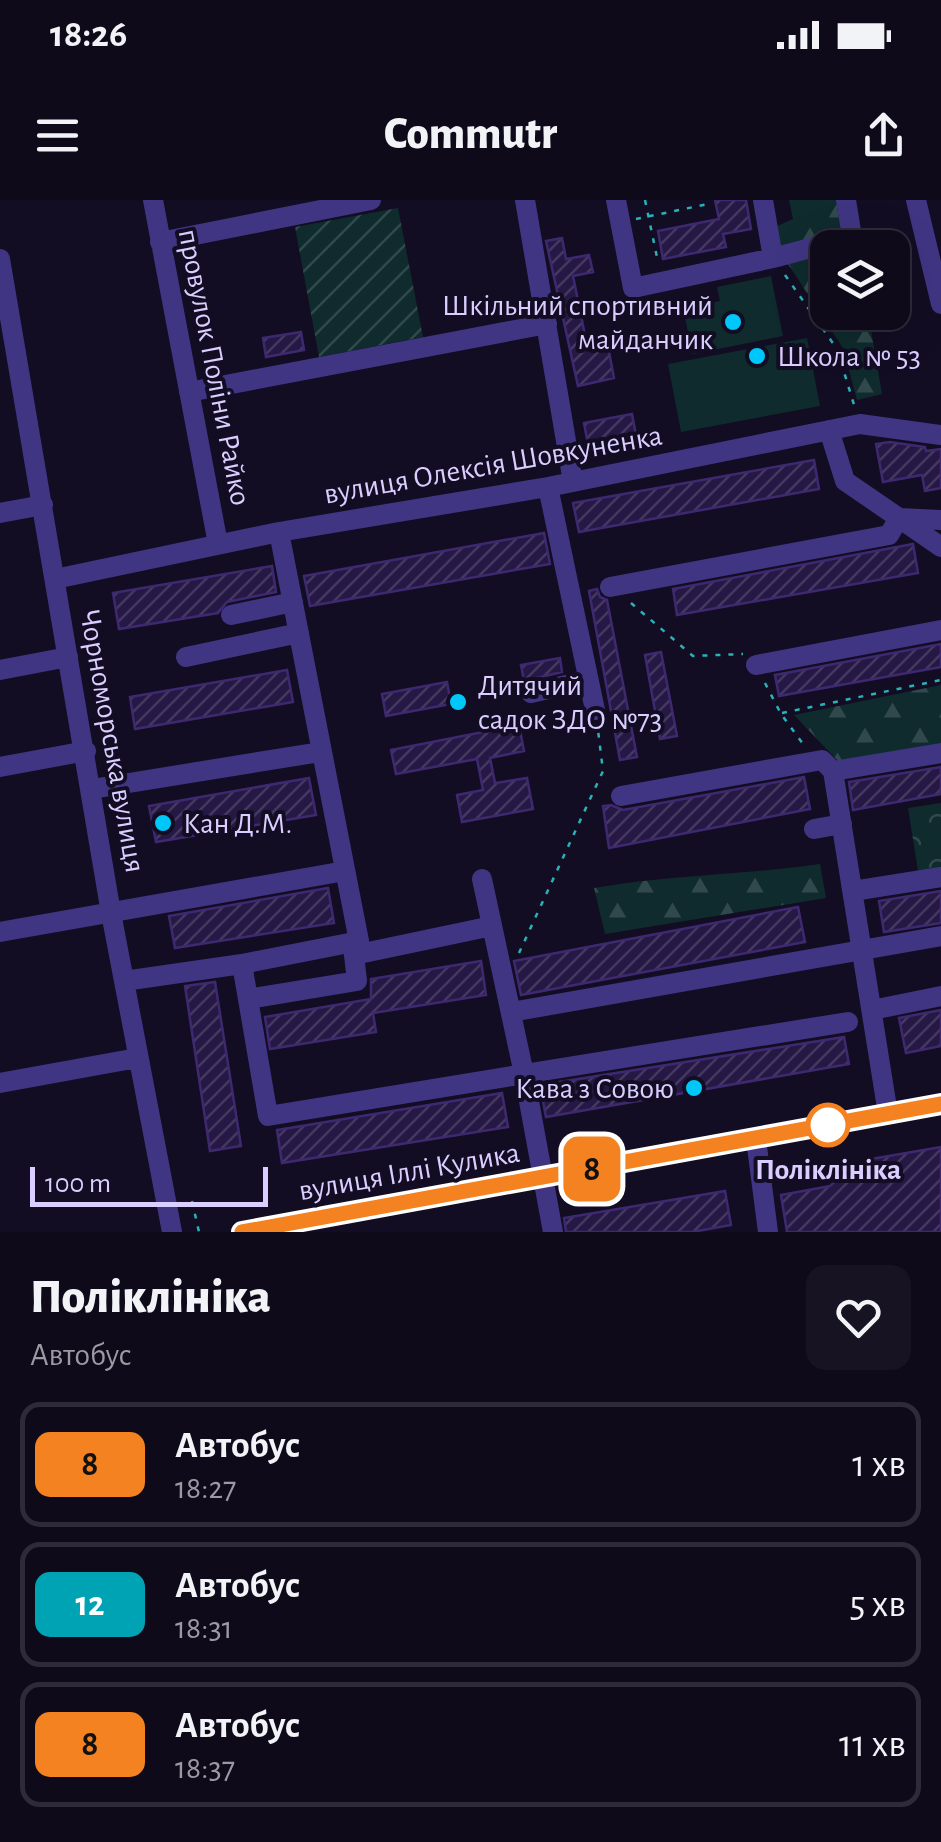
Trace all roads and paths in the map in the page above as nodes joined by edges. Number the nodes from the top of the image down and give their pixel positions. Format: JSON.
{"nodes":[{"id":1,"x":152,"y":200,"type":"edge"},
{"id":2,"x":371,"y":200,"type":"edge"},
{"id":3,"x":525,"y":200,"type":"edge"},
{"id":4,"x":616,"y":200,"type":"edge"},
{"id":5,"x":646,"y":200,"type":"edge"},
{"id":6,"x":763,"y":200,"type":"edge"},
{"id":7,"x":846,"y":200,"type":"edge"},
{"id":8,"x":916,"y":200,"type":"edge"},
{"id":9,"x":708,"y":204,"type":"dead end"},
{"id":10,"x":648,"y":216,"type":"junction"},
{"id":11,"x":922,"y":232,"type":"junction"},
{"id":12,"x":910,"y":234,"type":"edge"},
{"id":13,"x":160,"y":242,"type":"junction"},
{"id":14,"x":774,"y":258,"type":"junction"},
{"id":15,"x":0,"y":259,"type":"edge"},
{"id":16,"x":658,"y":264,"type":"dead end"},
{"id":17,"x":941,"y":304,"type":"edge"},
{"id":18,"x":547,"y":324,"type":"junction"},
{"id":19,"x":9,"y":360,"type":"edge"},
{"id":20,"x":189,"y":392,"type":"junction"},
{"id":21,"x":860,"y":424,"type":"junction"},
{"id":22,"x":829,"y":430,"type":"junction"},
{"id":23,"x":941,"y":435,"type":"edge"},
{"id":24,"x":573,"y":482,"type":"junction"},
{"id":25,"x":548,"y":487,"type":"junction"},
{"id":26,"x":43,"y":506,"type":"junction"},
{"id":27,"x":0,"y":513,"type":"edge"},
{"id":28,"x":900,"y":518,"type":"junction"},
{"id":29,"x":941,"y":520,"type":"edge"},
{"id":30,"x":279,"y":532,"type":"junction"},
{"id":31,"x":218,"y":544,"type":"junction"},
{"id":32,"x":941,"y":547,"type":"edge"},
{"id":33,"x":56,"y":579,"type":"junction"},
{"id":34,"x":610,"y":587,"type":"joint"},
{"id":35,"x":293,"y":602,"type":"junction"},
{"id":36,"x":232,"y":615,"type":"dead end"},
{"id":37,"x":941,"y":630,"type":"edge"},
{"id":38,"x":299,"y":633,"type":"junction"},
{"id":39,"x":68,"y":657,"type":"junction"},
{"id":40,"x":186,"y":657,"type":"dead end"},
{"id":41,"x":756,"y":665,"type":"junction"},
{"id":42,"x":0,"y":670,"type":"edge"},
{"id":43,"x":588,"y":680,"type":"junction"},
{"id":44,"x":941,"y":680,"type":"edge"},
{"id":45,"x":532,"y":692,"type":"dead end"},
{"id":46,"x":595,"y":710,"type":"joint"},
{"id":47,"x":781,"y":714,"type":"junction"},
{"id":48,"x":86,"y":751,"type":"junction"},
{"id":49,"x":320,"y":752,"type":"junction"},
{"id":50,"x":941,"y":753,"type":"edge"},
{"id":51,"x":824,"y":766,"type":"junction"},
{"id":52,"x":0,"y":767,"type":"edge"},
{"id":53,"x":92,"y":789,"type":"junction"},
{"id":54,"x":621,"y":796,"type":"dead end"},
{"id":55,"x":842,"y":824,"type":"junction"},
{"id":56,"x":814,"y":829,"type":"dead end"},
{"id":57,"x":345,"y":872,"type":"junction"},
{"id":58,"x":941,"y":877,"type":"edge"},
{"id":59,"x":482,"y":879,"type":"dead end"},
{"id":60,"x":852,"y":891,"type":"junction"},
{"id":61,"x":111,"y":913,"type":"junction"},
{"id":62,"x":492,"y":926,"type":"junction"},
{"id":63,"x":0,"y":932,"type":"edge"},
{"id":64,"x":941,"y":936,"type":"edge"},
{"id":65,"x":862,"y":950,"type":"junction"},
{"id":66,"x":500,"y":963,"type":"junction"},
{"id":67,"x":242,"y":964,"type":"junction"},
{"id":68,"x":124,"y":981,"type":"junction"},
{"id":69,"x":941,"y":996,"type":"edge"},
{"id":70,"x":248,"y":999,"type":"junction"},
{"id":71,"x":872,"y":1010,"type":"junction"},
{"id":72,"x":510,"y":1012,"type":"junction"},
{"id":73,"x":848,"y":1022,"type":"dead end"},
{"id":74,"x":137,"y":1058,"type":"junction"},
{"id":75,"x":524,"y":1074,"type":"junction"},
{"id":76,"x":0,"y":1083,"type":"edge"},
{"id":77,"x":941,"y":1104,"type":"edge"},
{"id":78,"x":888,"y":1114,"type":"junction"},
{"id":79,"x":756,"y":1138,"type":"junction"},
{"id":80,"x":542,"y":1178,"type":"junction"},
{"id":81,"x":192,"y":1202,"type":"dead end"},
{"id":82,"x":274,"y":1229,"type":"edge"},
{"id":83,"x":172,"y":1232,"type":"edge"},
{"id":84,"x":198,"y":1232,"type":"edge"},
{"id":85,"x":242,"y":1232,"type":"edge"},
{"id":86,"x":553,"y":1232,"type":"edge"},
{"id":87,"x":768,"y":1232,"type":"edge"}],
"edges":[{"from":1,"to":13,"type":"street","name":"провулок Поліни Райко"},
{"from":2,"to":13,"type":"street"},
{"from":3,"to":18,"type":"street"},
{"from":4,"to":14,"type":"street"},
{"from":5,"to":10,"type":"path"},
{"from":6,"to":14,"type":"street"},
{"from":7,"to":14,"type":"street"},
{"from":8,"to":11,"type":"street"},
{"from":9,"to":10,"type":"path"},
{"from":10,"to":16,"type":"path"},
{"from":11,"to":12,"type":"path"},
{"from":11,"to":17,"type":"street"},
{"from":13,"to":20,"type":"street","name":"провулок Поліни Райко"},
{"from":14,"to":21,"type":"path"},
{"from":15,"to":19,"type":"street","name":"Чорноморська вулиця"},
{"from":18,"to":20,"type":"street"},
{"from":18,"to":24,"type":"street"},
{"from":19,"to":26,"type":"street","name":"Чорноморська вулиця"},
{"from":20,"to":31,"type":"street","name":"провулок Поліни Райко"},
{"from":21,"to":22,"type":"street","name":"вулиця Олексія Шовкуненка"},
{"from":21,"to":23,"type":"street","name":"вулиця Олексія Шовкуненка"},
{"from":22,"to":24,"type":"street","name":"вулиця Олексія Шовкуненка"},
{"from":22,"to":28,"type":"street"},
{"from":24,"to":25,"type":"street","name":"вулиця Олексія Шовкуненка"},
{"from":25,"to":30,"type":"street","name":"вулиця Олексія Шовкуненка"},
{"from":25,"to":43,"type":"street"},
{"from":26,"to":27,"type":"street"},
{"from":26,"to":33,"type":"street","name":"Чорноморська вулиця"},
{"from":28,"to":29,"type":"street"},
{"from":28,"to":32,"type":"street"},
{"from":28,"to":34,"type":"street"},
{"from":30,"to":31,"type":"street","name":"вулиця Олексія Шовкуненка"},
{"from":30,"to":35,"type":"street"},
{"from":31,"to":33,"type":"street","name":"вулиця Олексія Шовкуненка"},
{"from":33,"to":39,"type":"street","name":"Чорноморська вулиця"},
{"from":34,"to":41,"type":"path"},
{"from":35,"to":36,"type":"street"},
{"from":35,"to":38,"type":"street"},
{"from":37,"to":41,"type":"street"},
{"from":38,"to":40,"type":"street"},
{"from":38,"to":49,"type":"street"},
{"from":39,"to":42,"type":"street"},
{"from":39,"to":48,"type":"street","name":"Чорноморська вулиця"},
{"from":41,"to":47,"type":"path"},
{"from":43,"to":45,"type":"street"},
{"from":43,"to":46,"type":"street"},
{"from":44,"to":47,"type":"path"},
{"from":46,"to":66,"type":"path"},
{"from":47,"to":51,"type":"path"},
{"from":48,"to":52,"type":"street"},
{"from":48,"to":53,"type":"street","name":"Чорноморська вулиця"},
{"from":49,"to":53,"type":"street"},
{"from":49,"to":57,"type":"street"},
{"from":50,"to":51,"type":"street"},
{"from":51,"to":54,"type":"street"},
{"from":51,"to":55,"type":"street"},
{"from":53,"to":61,"type":"street","name":"Чорноморська вулиця"},
{"from":55,"to":56,"type":"street"},
{"from":55,"to":60,"type":"street"},
{"from":57,"to":61,"type":"street"},
{"from":57,"to":67,"type":"street"},
{"from":58,"to":60,"type":"street"},
{"from":59,"to":62,"type":"street"},
{"from":60,"to":65,"type":"street"},
{"from":61,"to":63,"type":"street"},
{"from":61,"to":68,"type":"street","name":"Чорноморська вулиця"},
{"from":62,"to":66,"type":"street"},
{"from":62,"to":70,"type":"street"},
{"from":64,"to":65,"type":"street"},
{"from":65,"to":71,"type":"street"},
{"from":65,"to":72,"type":"street"},
{"from":66,"to":72,"type":"street"},
{"from":67,"to":68,"type":"street"},
{"from":67,"to":70,"type":"street"},
{"from":68,"to":74,"type":"street","name":"Чорноморська вулиця"},
{"from":69,"to":71,"type":"street"},
{"from":70,"to":75,"type":"street"},
{"from":71,"to":78,"type":"street"},
{"from":72,"to":75,"type":"street"},
{"from":73,"to":75,"type":"street"},
{"from":74,"to":76,"type":"street"},
{"from":74,"to":83,"type":"street","name":"Чорноморська вулиця"},
{"from":75,"to":80,"type":"street"},
{"from":77,"to":78,"type":"street","name":"вулиця Іллі Кулика"},
{"from":78,"to":79,"type":"street","name":"вулиця Іллі Кулика"},
{"from":79,"to":80,"type":"street","name":"вулиця Іллі Кулика"},
{"from":79,"to":87,"type":"street"},
{"from":80,"to":82,"type":"street","name":"вулиця Іллі Кулика"},
{"from":80,"to":86,"type":"street"},
{"from":81,"to":84,"type":"path"},
{"from":82,"to":85,"type":"street","name":"вулиця Іллі Кулика"}]}
